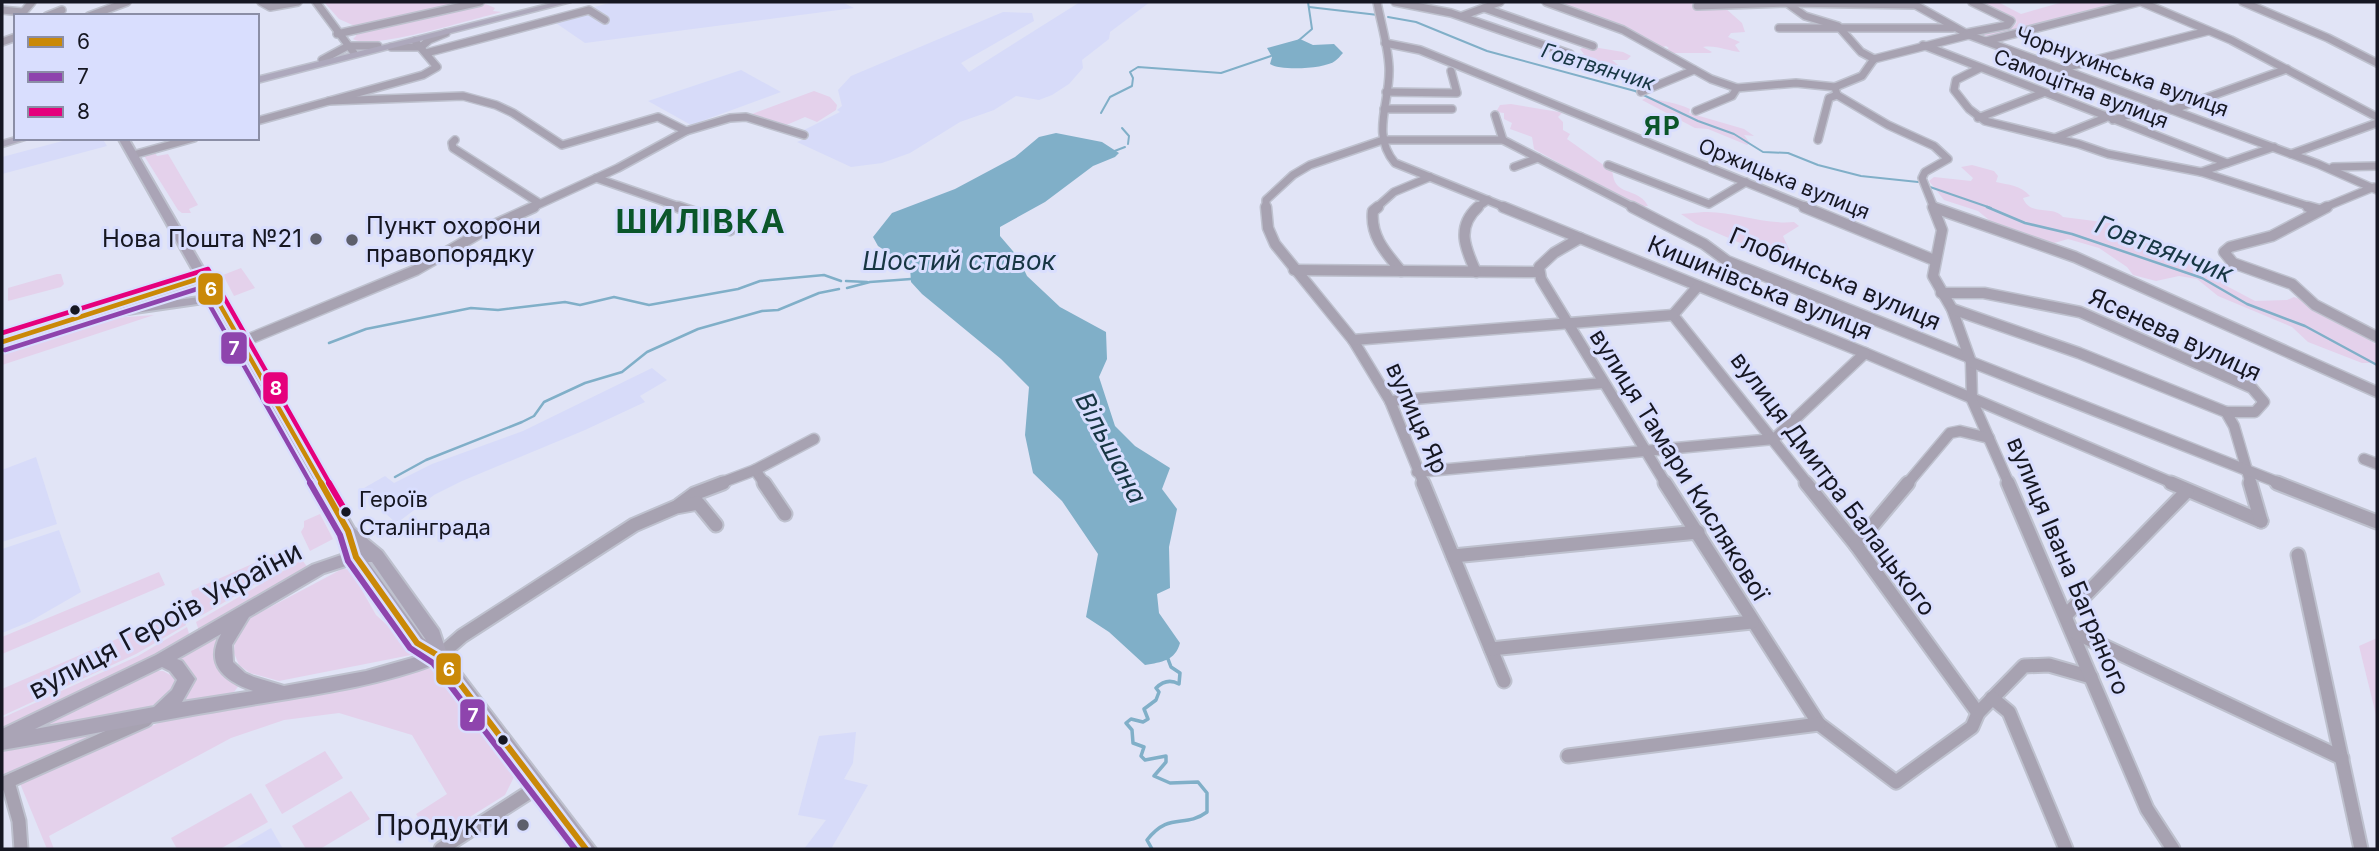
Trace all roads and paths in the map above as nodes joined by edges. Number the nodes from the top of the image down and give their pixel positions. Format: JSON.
{"nodes":[{"id":1,"x":32,"y":2,"type":"edge"},
{"id":2,"x":127,"y":2,"type":"edge"},
{"id":3,"x":261,"y":2,"type":"edge"},
{"id":4,"x":298,"y":2,"type":"edge"},
{"id":5,"x":316,"y":2,"type":"edge"},
{"id":6,"x":480,"y":2,"type":"edge"},
{"id":7,"x":551,"y":2,"type":"edge"},
{"id":8,"x":566,"y":2,"type":"edge"},
{"id":9,"x":1377,"y":2,"type":"edge"},
{"id":10,"x":1395,"y":2,"type":"edge"},
{"id":11,"x":1500,"y":2,"type":"edge"},
{"id":12,"x":1546,"y":2,"type":"edge"},
{"id":13,"x":1786,"y":2,"type":"edge"},
{"id":14,"x":1972,"y":2,"type":"edge"},
{"id":15,"x":2140,"y":2,"type":"edge"},
{"id":16,"x":2243,"y":2,"type":"edge"},
{"id":17,"x":1442,"y":3,"type":"edge"},
{"id":18,"x":1912,"y":3,"type":"edge"},
{"id":19,"x":1697,"y":6,"type":"dead end"},
{"id":20,"x":1426,"y":7,"type":"junction"},
{"id":21,"x":1484,"y":8,"type":"junction"},
{"id":22,"x":2,"y":10,"type":"edge"},
{"id":23,"x":62,"y":10,"type":"dead end"},
{"id":24,"x":21,"y":14,"type":"edge"},
{"id":25,"x":52,"y":14,"type":"edge"},
{"id":26,"x":94,"y":14,"type":"edge"},
{"id":27,"x":1462,"y":16,"type":"junction"},
{"id":28,"x":605,"y":20,"type":"dead end"},
{"id":29,"x":1838,"y":26,"type":"junction"},
{"id":30,"x":1779,"y":28,"type":"dead end"},
{"id":31,"x":1956,"y":28,"type":"junction"},
{"id":32,"x":2208,"y":31,"type":"junction"},
{"id":33,"x":337,"y":34,"type":"junction"},
{"id":34,"x":1967,"y":34,"type":"junction"},
{"id":35,"x":1986,"y":41,"type":"junction"},
{"id":36,"x":1385,"y":43,"type":"junction"},
{"id":37,"x":421,"y":44,"type":"junction"},
{"id":38,"x":1923,"y":45,"type":"junction"},
{"id":39,"x":1593,"y":46,"type":"dead end"},
{"id":40,"x":351,"y":49,"type":"junction"},
{"id":41,"x":376,"y":49,"type":"junction"},
{"id":42,"x":1570,"y":54,"type":"dead end"},
{"id":43,"x":1874,"y":59,"type":"junction"},
{"id":44,"x":326,"y":61,"type":"junction"},
{"id":45,"x":2377,"y":63,"type":"edge"},
{"id":46,"x":1980,"y":68,"type":"junction"},
{"id":47,"x":2064,"y":68,"type":"junction"},
{"id":48,"x":2287,"y":69,"type":"junction"},
{"id":49,"x":1694,"y":70,"type":"junction"},
{"id":50,"x":1451,"y":71,"type":"dead end"},
{"id":51,"x":259,"y":78,"type":"edge"},
{"id":52,"x":1737,"y":88,"type":"junction"},
{"id":53,"x":1836,"y":91,"type":"junction"},
{"id":54,"x":1386,"y":92,"type":"junction"},
{"id":55,"x":1640,"y":92,"type":"dead end"},
{"id":56,"x":2043,"y":93,"type":"junction"},
{"id":57,"x":329,"y":101,"type":"junction"},
{"id":58,"x":2160,"y":105,"type":"junction"},
{"id":59,"x":1384,"y":109,"type":"junction"},
{"id":60,"x":1452,"y":109,"type":"dead end"},
{"id":61,"x":2172,"y":110,"type":"junction"},
{"id":62,"x":1696,"y":111,"type":"dead end"},
{"id":63,"x":1495,"y":115,"type":"dead end"},
{"id":64,"x":2377,"y":117,"type":"edge"},
{"id":65,"x":1978,"y":118,"type":"junction"},
{"id":66,"x":2109,"y":119,"type":"junction"},
{"id":67,"x":259,"y":120,"type":"edge"},
{"id":68,"x":2377,"y":123,"type":"edge"},
{"id":69,"x":686,"y":131,"type":"junction"},
{"id":70,"x":804,"y":135,"type":"dead end"},
{"id":71,"x":2055,"y":138,"type":"junction"},
{"id":72,"x":124,"y":140,"type":"edge"},
{"id":73,"x":187,"y":140,"type":"edge"},
{"id":74,"x":455,"y":140,"type":"dead end"},
{"id":75,"x":1383,"y":140,"type":"junction"},
{"id":76,"x":1503,"y":140,"type":"junction"},
{"id":77,"x":1818,"y":140,"type":"dead end"},
{"id":78,"x":2274,"y":147,"type":"junction"},
{"id":79,"x":2291,"y":154,"type":"junction"},
{"id":80,"x":133,"y":155,"type":"junction"},
{"id":81,"x":1538,"y":158,"type":"junction"},
{"id":82,"x":2227,"y":163,"type":"junction"},
{"id":83,"x":1608,"y":165,"type":"dead end"},
{"id":84,"x":2377,"y":166,"type":"edge"},
{"id":85,"x":1514,"y":167,"type":"dead end"},
{"id":86,"x":2327,"y":167,"type":"junction"},
{"id":87,"x":2201,"y":172,"type":"junction"},
{"id":88,"x":1430,"y":177,"type":"junction"},
{"id":89,"x":596,"y":178,"type":"junction"},
{"id":90,"x":1746,"y":182,"type":"junction"},
{"id":91,"x":2375,"y":188,"type":"edge"},
{"id":92,"x":1488,"y":200,"type":"junction"},
{"id":93,"x":539,"y":203,"type":"junction"},
{"id":94,"x":1935,"y":208,"type":"junction"},
{"id":95,"x":2319,"y":210,"type":"junction"},
{"id":96,"x":730,"y":230,"type":"dead end"},
{"id":97,"x":1580,"y":238,"type":"junction"},
{"id":98,"x":1934,"y":260,"type":"junction"},
{"id":99,"x":1294,"y":270,"type":"junction"},
{"id":100,"x":1401,"y":271,"type":"junction"},
{"id":101,"x":1476,"y":272,"type":"junction"},
{"id":102,"x":1538,"y":272,"type":"junction"},
{"id":103,"x":204,"y":277,"type":"junction"},
{"id":104,"x":1698,"y":285,"type":"junction"},
{"id":105,"x":1941,"y":293,"type":"junction"},
{"id":106,"x":216,"y":298,"type":"junction"},
{"id":107,"x":1952,"y":309,"type":"junction"},
{"id":108,"x":1673,"y":315,"type":"junction"},
{"id":109,"x":76,"y":318,"type":"junction"},
{"id":110,"x":1568,"y":325,"type":"junction"},
{"id":111,"x":2377,"y":337,"type":"edge"},
{"id":112,"x":1353,"y":340,"type":"junction"},
{"id":113,"x":2,"y":342,"type":"edge"},
{"id":114,"x":242,"y":342,"type":"junction"},
{"id":115,"x":1865,"y":353,"type":"junction"},
{"id":116,"x":1970,"y":360,"type":"junction"},
{"id":117,"x":1603,"y":383,"type":"junction"},
{"id":118,"x":2377,"y":392,"type":"edge"},
{"id":119,"x":1972,"y":400,"type":"junction"},
{"id":120,"x":1390,"y":401,"type":"junction"},
{"id":121,"x":2226,"y":412,"type":"junction"},
{"id":122,"x":1989,"y":438,"type":"junction"},
{"id":123,"x":814,"y":439,"type":"dead end"},
{"id":124,"x":1774,"y":439,"type":"junction"},
{"id":125,"x":1645,"y":451,"type":"junction"},
{"id":126,"x":2364,"y":459,"type":"dead end"},
{"id":127,"x":2377,"y":464,"type":"edge"},
{"id":128,"x":755,"y":470,"type":"junction"},
{"id":129,"x":1417,"y":472,"type":"junction"},
{"id":130,"x":2249,"y":473,"type":"junction"},
{"id":131,"x":2187,"y":491,"type":"junction"},
{"id":132,"x":676,"y":507,"type":"junction"},
{"id":133,"x":785,"y":514,"type":"dead end"},
{"id":134,"x":2377,"y":522,"type":"edge"},
{"id":135,"x":716,"y":525,"type":"dead end"},
{"id":136,"x":348,"y":531,"type":"junction"},
{"id":137,"x":1698,"y":532,"type":"junction"},
{"id":138,"x":1856,"y":545,"type":"junction"},
{"id":139,"x":376,"y":555,"type":"junction"},
{"id":140,"x":2298,"y":555,"type":"dead end"},
{"id":141,"x":1453,"y":556,"type":"junction"},
{"id":142,"x":356,"y":557,"type":"junction"},
{"id":143,"x":242,"y":615,"type":"junction"},
{"id":144,"x":2066,"y":615,"type":"junction"},
{"id":145,"x":1752,"y":622,"type":"junction"},
{"id":146,"x":2074,"y":632,"type":"junction"},
{"id":147,"x":1491,"y":649,"type":"junction"},
{"id":148,"x":439,"y":656,"type":"junction"},
{"id":149,"x":162,"y":660,"type":"junction"},
{"id":150,"x":2091,"y":677,"type":"junction"},
{"id":151,"x":1504,"y":681,"type":"dead end"},
{"id":152,"x":290,"y":691,"type":"junction"},
{"id":153,"x":1992,"y":698,"type":"junction"},
{"id":154,"x":159,"y":713,"type":"junction"},
{"id":155,"x":1978,"y":713,"type":"junction"},
{"id":156,"x":1818,"y":723,"type":"junction"},
{"id":157,"x":2,"y":737,"type":"edge"},
{"id":158,"x":2,"y":743,"type":"edge"},
{"id":159,"x":1568,"y":756,"type":"dead end"},
{"id":160,"x":2342,"y":758,"type":"junction"},
{"id":161,"x":5,"y":783,"type":"edge"},
{"id":162,"x":539,"y":786,"type":"junction"},
{"id":163,"x":21,"y":849,"type":"edge"},
{"id":164,"x":441,"y":849,"type":"edge"},
{"id":165,"x":586,"y":849,"type":"edge"},
{"id":166,"x":2066,"y":849,"type":"edge"},
{"id":167,"x":2173,"y":849,"type":"edge"},
{"id":168,"x":2361,"y":849,"type":"edge"}],
"edges":[{"from":1,"to":24,"type":"street"},
{"from":2,"to":26,"type":"street"},
{"from":3,"to":4,"type":"street"},
{"from":5,"to":33,"type":"street"},
{"from":6,"to":33,"type":"street"},
{"from":7,"to":37,"type":"highway"},
{"from":8,"to":37,"type":"highway"},
{"from":9,"to":36,"type":"street"},
{"from":10,"to":20,"type":"street"},
{"from":11,"to":21,"type":"street"},
{"from":12,"to":49,"type":"street"},
{"from":13,"to":18,"type":"street"},
{"from":13,"to":19,"type":"street"},
{"from":13,"to":29,"type":"street"},
{"from":14,"to":34,"type":"street"},
{"from":15,"to":32,"type":"street"},
{"from":15,"to":35,"type":"street"},
{"from":16,"to":45,"type":"street"},
{"from":17,"to":20,"type":"street"},
{"from":18,"to":31,"type":"street","name":"Чорнухинська вулиця"},
{"from":20,"to":27,"type":"street"},
{"from":21,"to":27,"type":"street"},
{"from":21,"to":39,"type":"street"},
{"from":22,"to":24,"type":"street"},
{"from":23,"to":25,"type":"street"},
{"from":27,"to":42,"type":"street"},
{"from":28,"to":37,"type":"street"},
{"from":29,"to":30,"type":"street"},
{"from":29,"to":31,"type":"street"},
{"from":29,"to":43,"type":"street"},
{"from":31,"to":34,"type":"street","name":"Чорнухинська вулиця"},
{"from":32,"to":47,"type":"street"},
{"from":32,"to":48,"type":"street"},
{"from":33,"to":40,"type":"street"},
{"from":34,"to":35,"type":"street","name":"Чорнухинська вулиця"},
{"from":34,"to":38,"type":"street"},
{"from":35,"to":47,"type":"street","name":"Чорнухинська вулиця"},
{"from":36,"to":54,"type":"street"},
{"from":36,"to":90,"type":"street","name":"Оржицька вулиця"},
{"from":37,"to":41,"type":"highway"},
{"from":37,"to":57,"type":"street"},
{"from":38,"to":43,"type":"street"},
{"from":38,"to":46,"type":"street","name":"Самоцітна вулиця"},
{"from":40,"to":41,"type":"highway"},
{"from":40,"to":44,"type":"highway"},
{"from":41,"to":44,"type":"highway"},
{"from":43,"to":53,"type":"street"},
{"from":44,"to":51,"type":"highway"},
{"from":46,"to":56,"type":"street","name":"Самоцітна вулиця"},
{"from":46,"to":65,"type":"street"},
{"from":47,"to":58,"type":"street","name":"Чорнухинська вулиця"},
{"from":48,"to":61,"type":"street"},
{"from":48,"to":64,"type":"street"},
{"from":49,"to":52,"type":"street"},
{"from":49,"to":55,"type":"street"},
{"from":50,"to":54,"type":"street"},
{"from":52,"to":53,"type":"street"},
{"from":52,"to":62,"type":"street"},
{"from":53,"to":77,"type":"street"},
{"from":53,"to":94,"type":"street"},
{"from":54,"to":59,"type":"street"},
{"from":56,"to":65,"type":"street"},
{"from":56,"to":66,"type":"street","name":"Самоцітна вулиця"},
{"from":57,"to":67,"type":"street"},
{"from":57,"to":69,"type":"street"},
{"from":58,"to":61,"type":"street","name":"Чорнухинська вулиця"},
{"from":58,"to":66,"type":"street"},
{"from":59,"to":60,"type":"street"},
{"from":59,"to":75,"type":"street"},
{"from":61,"to":78,"type":"street","name":"Чорнухинська вулиця"},
{"from":63,"to":76,"type":"street"},
{"from":65,"to":71,"type":"street"},
{"from":66,"to":71,"type":"street"},
{"from":66,"to":82,"type":"street","name":"Самоцітна вулиця"},
{"from":68,"to":79,"type":"street"},
{"from":69,"to":70,"type":"street"},
{"from":69,"to":89,"type":"street"},
{"from":71,"to":87,"type":"street"},
{"from":72,"to":80,"type":"main road"},
{"from":73,"to":80,"type":"street"},
{"from":74,"to":93,"type":"street"},
{"from":75,"to":76,"type":"street"},
{"from":75,"to":88,"type":"street","name":"Кишинівська вулиця"},
{"from":75,"to":99,"type":"street","name":"вулиця Яр"},
{"from":76,"to":81,"type":"street","name":"Глобинська вулиця"},
{"from":78,"to":79,"type":"street","name":"Чорнухинська вулиця"},
{"from":78,"to":82,"type":"street"},
{"from":79,"to":86,"type":"street","name":"Чорнухинська вулиця"},
{"from":80,"to":103,"type":"main road"},
{"from":81,"to":85,"type":"street"},
{"from":81,"to":116,"type":"street","name":"Глобинська вулиця"},
{"from":82,"to":87,"type":"street"},
{"from":83,"to":90,"type":"street"},
{"from":84,"to":86,"type":"street"},
{"from":86,"to":91,"type":"street","name":"Чорнухинська вулиця"},
{"from":87,"to":95,"type":"street"},
{"from":88,"to":92,"type":"street","name":"Кишинівська вулиця"},
{"from":88,"to":100,"type":"street"},
{"from":89,"to":93,"type":"street"},
{"from":89,"to":96,"type":"street"},
{"from":90,"to":98,"type":"street","name":"Оржицька вулиця"},
{"from":91,"to":95,"type":"street"},
{"from":92,"to":97,"type":"street","name":"Кишинівська вулиця"},
{"from":92,"to":101,"type":"street"},
{"from":93,"to":114,"type":"street"},
{"from":94,"to":98,"type":"street"},
{"from":94,"to":118,"type":"street"},
{"from":95,"to":111,"type":"street"},
{"from":97,"to":102,"type":"street"},
{"from":97,"to":104,"type":"street","name":"Кишинівська вулиця"},
{"from":98,"to":105,"type":"street"},
{"from":99,"to":100,"type":"street"},
{"from":99,"to":112,"type":"street","name":"вулиця Яр"},
{"from":100,"to":101,"type":"street"},
{"from":101,"to":102,"type":"street"},
{"from":102,"to":110,"type":"street","name":"вулиця Тамари Кислякової"},
{"from":103,"to":106,"type":"main road"},
{"from":103,"to":109,"type":"main road"},
{"from":104,"to":108,"type":"street"},
{"from":104,"to":115,"type":"street","name":"Кишинівська вулиця"},
{"from":105,"to":107,"type":"street","name":"вулиця Івана Багряного"},
{"from":105,"to":121,"type":"street","name":"Ясенева вулиця"},
{"from":106,"to":109,"type":"main road"},
{"from":106,"to":114,"type":"main road"},
{"from":107,"to":116,"type":"street","name":"вулиця Івана Багряного"},
{"from":107,"to":121,"type":"street"},
{"from":108,"to":110,"type":"street"},
{"from":108,"to":124,"type":"street","name":"вулиця Дмитра Балацького"},
{"from":109,"to":113,"type":"main road"},
{"from":110,"to":112,"type":"street"},
{"from":110,"to":117,"type":"street","name":"вулиця Тамари Кислякової"},
{"from":112,"to":120,"type":"street","name":"вулиця Яр"},
{"from":114,"to":136,"type":"main road"},
{"from":115,"to":119,"type":"street","name":"Кишинівська вулиця"},
{"from":115,"to":124,"type":"street"},
{"from":116,"to":119,"type":"street","name":"вулиця Івана Багряного"},
{"from":116,"to":130,"type":"street","name":"Глобинська вулиця"},
{"from":117,"to":120,"type":"street"},
{"from":117,"to":125,"type":"street","name":"вулиця Тамари Кислякової"},
{"from":119,"to":122,"type":"street","name":"вулиця Івана Багряного"},
{"from":119,"to":131,"type":"street","name":"Кишинівська вулиця"},
{"from":120,"to":129,"type":"street","name":"вулиця Яр"},
{"from":121,"to":130,"type":"street"},
{"from":122,"to":138,"type":"street"},
{"from":122,"to":144,"type":"street","name":"вулиця Івана Багряного"},
{"from":123,"to":128,"type":"street"},
{"from":124,"to":125,"type":"street"},
{"from":124,"to":138,"type":"street","name":"вулиця Дмитра Балацького"},
{"from":125,"to":129,"type":"street"},
{"from":125,"to":137,"type":"street","name":"вулиця Тамари Кислякової"},
{"from":126,"to":127,"type":"street"},
{"from":128,"to":132,"type":"street"},
{"from":128,"to":133,"type":"street"},
{"from":129,"to":141,"type":"street","name":"вулиця Яр"},
{"from":130,"to":131,"type":"street","name":"Кишинівська вулиця"},
{"from":130,"to":134,"type":"street","name":"Глобинська вулиця"},
{"from":131,"to":144,"type":"street"},
{"from":132,"to":135,"type":"street"},
{"from":132,"to":148,"type":"street"},
{"from":136,"to":139,"type":"main road"},
{"from":136,"to":142,"type":"main road"},
{"from":137,"to":141,"type":"street"},
{"from":137,"to":145,"type":"street","name":"вулиця Тамари Кислякової"},
{"from":138,"to":155,"type":"street","name":"вулиця Дмитра Балацького"},
{"from":139,"to":142,"type":"main road","name":"вулиця Героїв України"},
{"from":139,"to":148,"type":"main road"},
{"from":140,"to":160,"type":"street"},
{"from":141,"to":147,"type":"street","name":"вулиця Яр"},
{"from":142,"to":143,"type":"main road","name":"вулиця Героїв України"},
{"from":142,"to":148,"type":"main road"},
{"from":143,"to":149,"type":"main road","name":"вулиця Героїв України"},
{"from":143,"to":152,"type":"main road"},
{"from":144,"to":146,"type":"street","name":"вулиця Івана Багряного"},
{"from":145,"to":147,"type":"street"},
{"from":145,"to":156,"type":"street","name":"вулиця Тамари Кислякової"},
{"from":146,"to":150,"type":"street","name":"вулиця Івана Багряного"},
{"from":146,"to":160,"type":"street"},
{"from":147,"to":151,"type":"street","name":"вулиця Яр"},
{"from":148,"to":152,"type":"main road","name":"вулиця Героїв України"},
{"from":148,"to":162,"type":"main road"},
{"from":149,"to":154,"type":"main road"},
{"from":149,"to":157,"type":"main road","name":"вулиця Героїв України"},
{"from":150,"to":153,"type":"street"},
{"from":150,"to":167,"type":"street","name":"вулиця Івана Багряного"},
{"from":152,"to":154,"type":"main road","name":"вулиця Героїв України"},
{"from":153,"to":155,"type":"street"},
{"from":153,"to":166,"type":"street"},
{"from":154,"to":158,"type":"main road","name":"вулиця Героїв України"},
{"from":154,"to":161,"type":"street","name":"вулиця Героїв України"},
{"from":155,"to":156,"type":"street","name":"вулиця Тамари Кислякової"},
{"from":156,"to":159,"type":"street"},
{"from":160,"to":168,"type":"street"},
{"from":161,"to":163,"type":"street"},
{"from":162,"to":164,"type":"street"},
{"from":162,"to":165,"type":"main road"}]}
